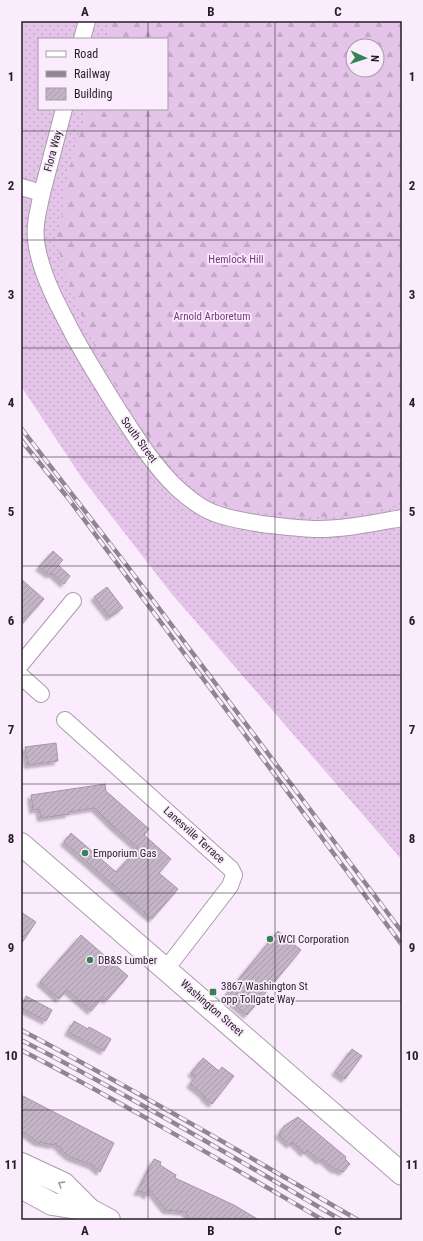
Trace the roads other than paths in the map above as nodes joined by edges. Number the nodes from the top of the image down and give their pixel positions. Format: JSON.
{"nodes":[{"id":1,"x":87,"y":21,"type":"edge"},
{"id":2,"x":82,"y":38,"type":"edge"},
{"id":3,"x":64,"y":110,"type":"edge"},
{"id":4,"x":21,"y":188,"type":"edge"},
{"id":5,"x":42,"y":194,"type":"junction"},
{"id":6,"x":402,"y":518,"type":"edge"},
{"id":7,"x":73,"y":601,"type":"dead end"},
{"id":8,"x":21,"y":664,"type":"edge"},
{"id":9,"x":21,"y":676,"type":"edge"},
{"id":10,"x":41,"y":694,"type":"dead end"},
{"id":11,"x":65,"y":720,"type":"dead end"},
{"id":12,"x":21,"y":844,"type":"edge"},
{"id":13,"x":166,"y":969,"type":"junction"},
{"id":14,"x":21,"y":1164,"type":"edge"},
{"id":15,"x":402,"y":1174,"type":"edge"},
{"id":16,"x":21,"y":1187,"type":"edge"},
{"id":17,"x":90,"y":1210,"type":"junction"},
{"id":18,"x":109,"y":1220,"type":"edge"}],
"edges":[{"from":1,"to":2,"type":"street"},
{"from":3,"to":5,"type":"street","name":"Flora Way"},
{"from":4,"to":5,"type":"street"},
{"from":5,"to":6,"type":"street","name":"South Street"},
{"from":7,"to":8,"type":"street"},
{"from":9,"to":10,"type":"street"},
{"from":11,"to":13,"type":"street","name":"Lanesville Terrace"},
{"from":12,"to":13,"type":"main road","name":"Washington Street"},
{"from":13,"to":15,"type":"main road","name":"Washington Street"},
{"from":17,"to":14,"type":"main road","one_way":true},
{"from":16,"to":17,"type":"main road"},
{"from":17,"to":18,"type":"main road"}]}
